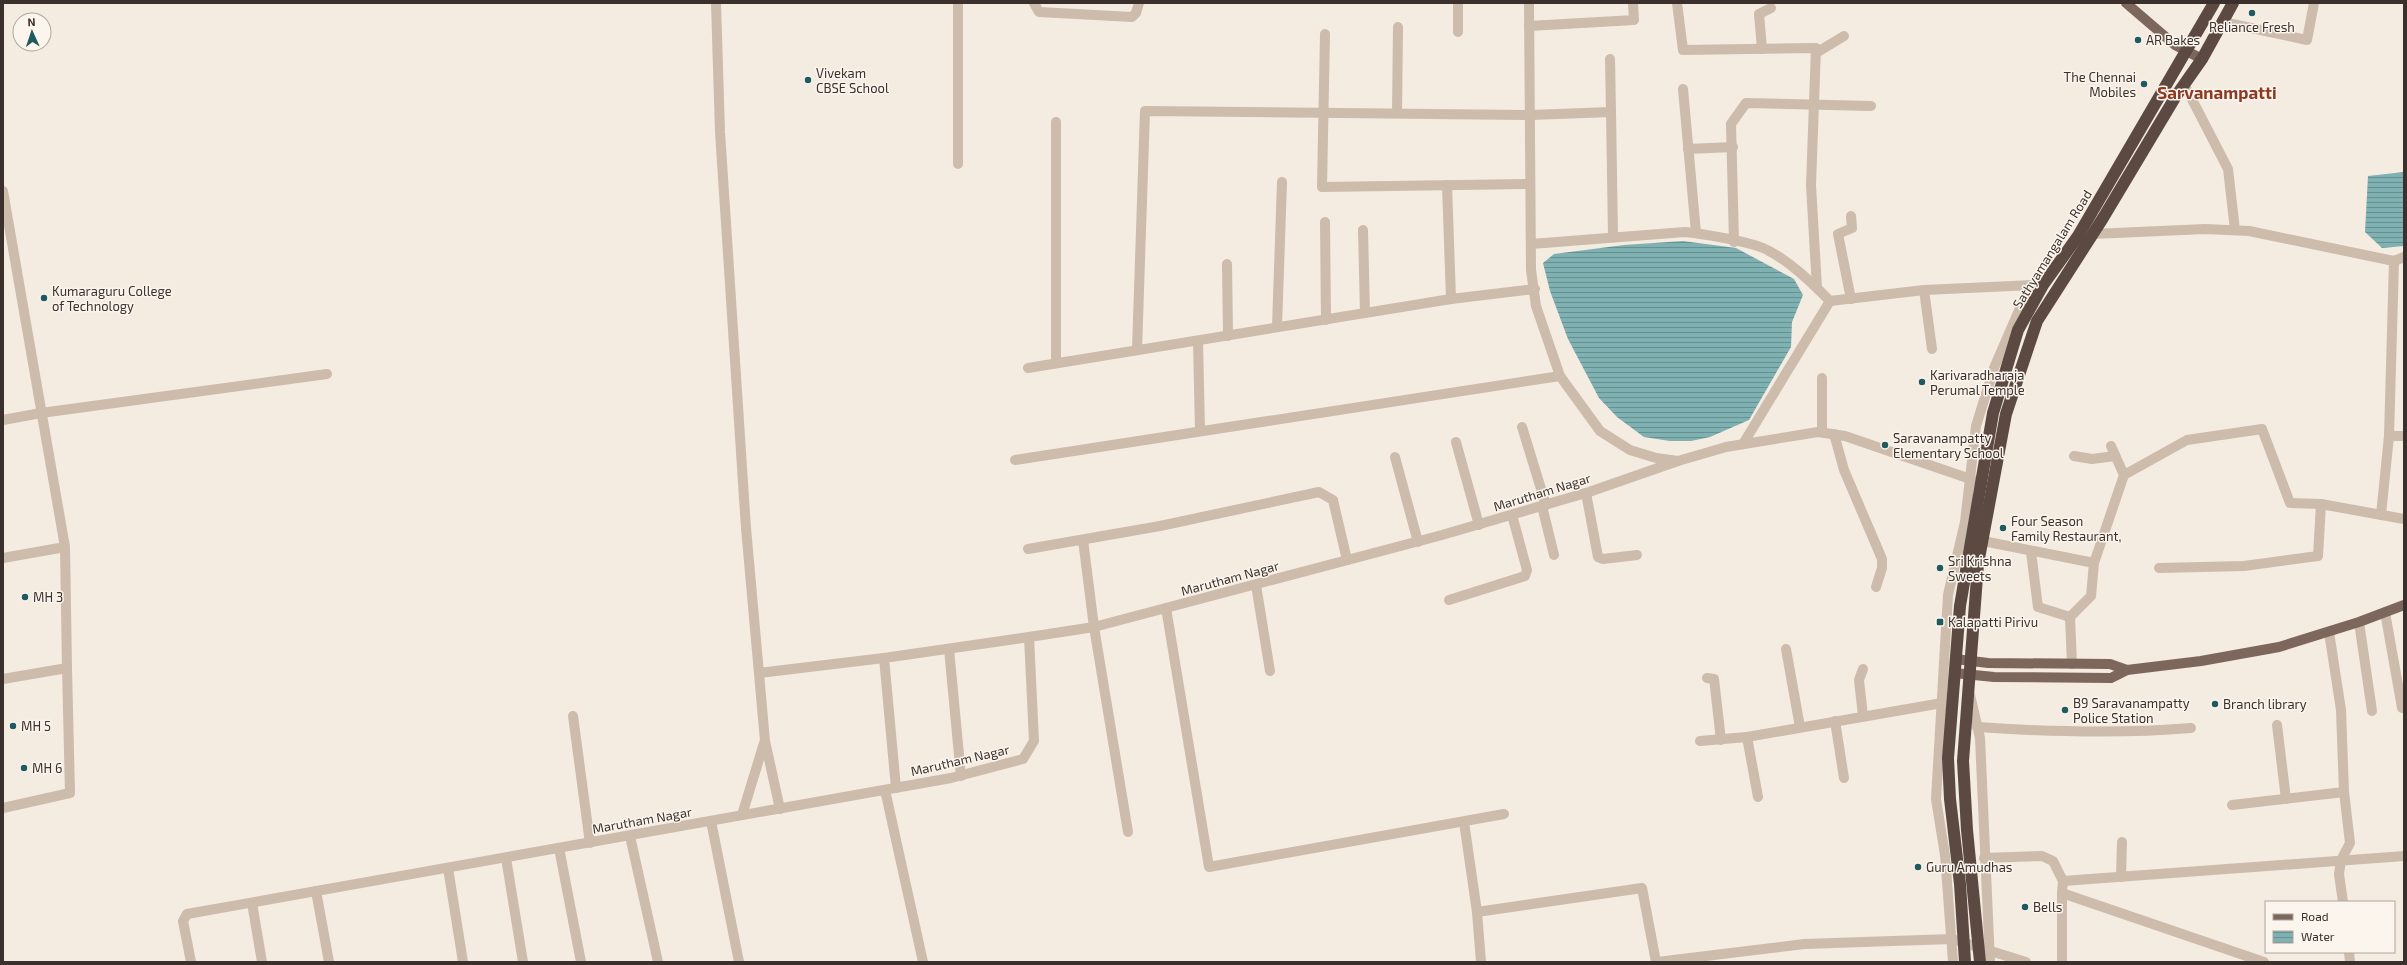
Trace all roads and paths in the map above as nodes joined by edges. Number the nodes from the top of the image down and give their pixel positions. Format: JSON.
{"nodes":[{"id":1,"x":716,"y":3,"type":"edge"},
{"id":2,"x":958,"y":3,"type":"edge"},
{"id":3,"x":1034,"y":3,"type":"edge"},
{"id":4,"x":1139,"y":3,"type":"edge"},
{"id":5,"x":1458,"y":3,"type":"edge"},
{"id":6,"x":1529,"y":3,"type":"edge"},
{"id":7,"x":1633,"y":3,"type":"edge"},
{"id":8,"x":1677,"y":3,"type":"edge"},
{"id":9,"x":2126,"y":3,"type":"edge"},
{"id":10,"x":2214,"y":3,"type":"edge"},
{"id":11,"x":2233,"y":3,"type":"edge"},
{"id":12,"x":2314,"y":3,"type":"edge"},
{"id":13,"x":1771,"y":8,"type":"dead end"},
{"id":14,"x":2223,"y":22,"type":"junction"},
{"id":15,"x":1529,"y":26,"type":"junction"},
{"id":16,"x":1398,"y":27,"type":"dead end"},
{"id":17,"x":1458,"y":32,"type":"dead end"},
{"id":18,"x":1325,"y":34,"type":"dead end"},
{"id":19,"x":1844,"y":36,"type":"dead end"},
{"id":20,"x":1762,"y":49,"type":"junction"},
{"id":21,"x":2188,"y":50,"type":"junction"},
{"id":22,"x":1816,"y":53,"type":"junction"},
{"id":23,"x":1610,"y":59,"type":"dead end"},
{"id":24,"x":2202,"y":59,"type":"junction"},
{"id":25,"x":2184,"y":84,"type":"junction"},
{"id":26,"x":1683,"y":89,"type":"dead end"},
{"id":27,"x":1814,"y":105,"type":"junction"},
{"id":28,"x":1871,"y":106,"type":"dead end"},
{"id":29,"x":1611,"y":112,"type":"junction"},
{"id":30,"x":1325,"y":113,"type":"junction"},
{"id":31,"x":1396,"y":113,"type":"junction"},
{"id":32,"x":1530,"y":115,"type":"junction"},
{"id":33,"x":1056,"y":122,"type":"dead end"},
{"id":34,"x":1733,"y":147,"type":"junction"},
{"id":35,"x":1688,"y":149,"type":"junction"},
{"id":36,"x":958,"y":164,"type":"dead end"},
{"id":37,"x":1282,"y":182,"type":"dead end"},
{"id":38,"x":1530,"y":184,"type":"junction"},
{"id":39,"x":1447,"y":185,"type":"junction"},
{"id":40,"x":3,"y":191,"type":"edge"},
{"id":41,"x":1851,"y":216,"type":"dead end"},
{"id":42,"x":1325,"y":222,"type":"dead end"},
{"id":43,"x":6,"y":228,"type":"edge"},
{"id":44,"x":1363,"y":230,"type":"dead end"},
{"id":45,"x":2235,"y":230,"type":"junction"},
{"id":46,"x":1696,"y":233,"type":"junction"},
{"id":47,"x":2093,"y":234,"type":"junction"},
{"id":48,"x":1613,"y":237,"type":"junction"},
{"id":49,"x":1734,"y":242,"type":"junction"},
{"id":50,"x":1531,"y":244,"type":"junction"},
{"id":51,"x":2404,"y":257,"type":"edge"},
{"id":52,"x":2394,"y":260,"type":"junction"},
{"id":53,"x":1226,"y":264,"type":"dead end"},
{"id":54,"x":2030,"y":285,"type":"junction"},
{"id":55,"x":2043,"y":285,"type":"junction"},
{"id":56,"x":1817,"y":288,"type":"junction"},
{"id":57,"x":1535,"y":289,"type":"junction"},
{"id":58,"x":1924,"y":290,"type":"junction"},
{"id":59,"x":1451,"y":299,"type":"junction"},
{"id":60,"x":1851,"y":299,"type":"junction"},
{"id":61,"x":1830,"y":301,"type":"junction"},
{"id":62,"x":1365,"y":313,"type":"junction"},
{"id":63,"x":1326,"y":320,"type":"junction"},
{"id":64,"x":1277,"y":328,"type":"junction"},
{"id":65,"x":1228,"y":336,"type":"junction"},
{"id":66,"x":1198,"y":341,"type":"junction"},
{"id":67,"x":1932,"y":349,"type":"dead end"},
{"id":68,"x":1137,"y":350,"type":"junction"},
{"id":69,"x":1056,"y":363,"type":"junction"},
{"id":70,"x":1028,"y":368,"type":"dead end"},
{"id":71,"x":327,"y":374,"type":"dead end"},
{"id":72,"x":1560,"y":376,"type":"junction"},
{"id":73,"x":1822,"y":378,"type":"dead end"},
{"id":74,"x":41,"y":413,"type":"junction"},
{"id":75,"x":3,"y":420,"type":"edge"},
{"id":76,"x":1522,"y":427,"type":"dead end"},
{"id":77,"x":1200,"y":431,"type":"junction"},
{"id":78,"x":1822,"y":432,"type":"junction"},
{"id":79,"x":1834,"y":434,"type":"junction"},
{"id":80,"x":2389,"y":436,"type":"junction"},
{"id":81,"x":2404,"y":436,"type":"edge"},
{"id":82,"x":1456,"y":442,"type":"dead end"},
{"id":83,"x":1743,"y":444,"type":"junction"},
{"id":84,"x":2110,"y":446,"type":"dead end"},
{"id":85,"x":2074,"y":456,"type":"dead end"},
{"id":86,"x":2115,"y":456,"type":"junction"},
{"id":87,"x":1395,"y":457,"type":"dead end"},
{"id":88,"x":1015,"y":460,"type":"dead end"},
{"id":89,"x":1678,"y":461,"type":"junction"},
{"id":90,"x":2124,"y":475,"type":"junction"},
{"id":91,"x":1970,"y":478,"type":"junction"},
{"id":92,"x":1982,"y":483,"type":"junction"},
{"id":93,"x":1586,"y":493,"type":"junction"},
{"id":94,"x":2321,"y":504,"type":"junction"},
{"id":95,"x":1544,"y":506,"type":"junction"},
{"id":96,"x":1512,"y":515,"type":"junction"},
{"id":97,"x":2382,"y":516,"type":"junction"},
{"id":98,"x":2404,"y":518,"type":"edge"},
{"id":99,"x":1479,"y":525,"type":"junction"},
{"id":100,"x":1083,"y":540,"type":"junction"},
{"id":101,"x":1982,"y":541,"type":"junction"},
{"id":102,"x":1418,"y":542,"type":"junction"},
{"id":103,"x":65,"y":547,"type":"junction"},
{"id":104,"x":1028,"y":549,"type":"dead end"},
{"id":105,"x":2031,"y":552,"type":"junction"},
{"id":106,"x":1554,"y":555,"type":"dead end"},
{"id":107,"x":1637,"y":555,"type":"dead end"},
{"id":108,"x":3,"y":558,"type":"edge"},
{"id":109,"x":1348,"y":560,"type":"junction"},
{"id":110,"x":2094,"y":563,"type":"junction"},
{"id":111,"x":2159,"y":568,"type":"dead end"},
{"id":112,"x":1256,"y":585,"type":"junction"},
{"id":113,"x":1876,"y":587,"type":"dead end"},
{"id":114,"x":1449,"y":600,"type":"dead end"},
{"id":115,"x":2404,"y":605,"type":"edge"},
{"id":116,"x":1166,"y":608,"type":"junction"},
{"id":117,"x":2385,"y":612,"type":"junction"},
{"id":118,"x":2070,"y":618,"type":"junction"},
{"id":119,"x":2359,"y":622,"type":"junction"},
{"id":120,"x":1094,"y":627,"type":"junction"},
{"id":121,"x":2329,"y":632,"type":"junction"},
{"id":122,"x":1029,"y":637,"type":"junction"},
{"id":123,"x":949,"y":649,"type":"junction"},
{"id":124,"x":1786,"y":649,"type":"dead end"},
{"id":125,"x":884,"y":658,"type":"junction"},
{"id":126,"x":1955,"y":659,"type":"junction"},
{"id":127,"x":1971,"y":661,"type":"junction"},
{"id":128,"x":2072,"y":664,"type":"junction"},
{"id":129,"x":68,"y":668,"type":"junction"},
{"id":130,"x":1863,"y":669,"type":"dead end"},
{"id":131,"x":2127,"y":670,"type":"junction"},
{"id":132,"x":1270,"y":671,"type":"dead end"},
{"id":133,"x":759,"y":673,"type":"junction"},
{"id":134,"x":1954,"y":673,"type":"junction"},
{"id":135,"x":1707,"y":678,"type":"dead end"},
{"id":136,"x":3,"y":679,"type":"edge"},
{"id":137,"x":1969,"y":681,"type":"junction"},
{"id":138,"x":1942,"y":703,"type":"junction"},
{"id":139,"x":2402,"y":708,"type":"dead end"},
{"id":140,"x":2372,"y":711,"type":"dead end"},
{"id":141,"x":573,"y":716,"type":"dead end"},
{"id":142,"x":1863,"y":716,"type":"junction"},
{"id":143,"x":1835,"y":721,"type":"junction"},
{"id":144,"x":2278,"y":725,"type":"dead end"},
{"id":145,"x":1800,"y":727,"type":"junction"},
{"id":146,"x":1977,"y":727,"type":"junction"},
{"id":147,"x":2191,"y":728,"type":"dead end"},
{"id":148,"x":1747,"y":737,"type":"junction"},
{"id":149,"x":1721,"y":740,"type":"junction"},
{"id":150,"x":765,"y":741,"type":"junction"},
{"id":151,"x":1700,"y":741,"type":"dead end"},
{"id":152,"x":961,"y":776,"type":"junction"},
{"id":153,"x":1844,"y":778,"type":"dead end"},
{"id":154,"x":896,"y":788,"type":"junction"},
{"id":155,"x":885,"y":790,"type":"junction"},
{"id":156,"x":2344,"y":792,"type":"junction"},
{"id":157,"x":1758,"y":797,"type":"dead end"},
{"id":158,"x":2286,"y":799,"type":"junction"},
{"id":159,"x":2232,"y":805,"type":"dead end"},
{"id":160,"x":3,"y":808,"type":"edge"},
{"id":161,"x":780,"y":809,"type":"junction"},
{"id":162,"x":1504,"y":814,"type":"dead end"},
{"id":163,"x":742,"y":816,"type":"junction"},
{"id":164,"x":711,"y":821,"type":"junction"},
{"id":165,"x":1464,"y":822,"type":"junction"},
{"id":166,"x":1128,"y":832,"type":"dead end"},
{"id":167,"x":630,"y":836,"type":"junction"},
{"id":168,"x":2122,"y":842,"type":"dead end"},
{"id":169,"x":590,"y":843,"type":"junction"},
{"id":170,"x":559,"y":848,"type":"junction"},
{"id":171,"x":2404,"y":856,"type":"edge"},
{"id":172,"x":506,"y":858,"type":"junction"},
{"id":173,"x":1984,"y":858,"type":"junction"},
{"id":174,"x":2340,"y":860,"type":"junction"},
{"id":175,"x":448,"y":868,"type":"junction"},
{"id":176,"x":2122,"y":876,"type":"junction"},
{"id":177,"x":2064,"y":881,"type":"junction"},
{"id":178,"x":316,"y":891,"type":"junction"},
{"id":179,"x":2062,"y":893,"type":"junction"},
{"id":180,"x":2343,"y":901,"type":"edge"},
{"id":181,"x":252,"y":903,"type":"junction"},
{"id":182,"x":1477,"y":912,"type":"junction"},
{"id":183,"x":1952,"y":940,"type":"junction"},
{"id":184,"x":1964,"y":944,"type":"junction"},
{"id":185,"x":1984,"y":949,"type":"junction"},
{"id":186,"x":191,"y":962,"type":"edge"},
{"id":187,"x":262,"y":962,"type":"edge"},
{"id":188,"x":329,"y":962,"type":"edge"},
{"id":189,"x":463,"y":962,"type":"edge"},
{"id":190,"x":523,"y":962,"type":"edge"},
{"id":191,"x":581,"y":962,"type":"edge"},
{"id":192,"x":658,"y":962,"type":"edge"},
{"id":193,"x":739,"y":962,"type":"edge"},
{"id":194,"x":923,"y":962,"type":"edge"},
{"id":195,"x":1481,"y":962,"type":"edge"},
{"id":196,"x":1656,"y":962,"type":"edge"},
{"id":197,"x":1953,"y":962,"type":"edge"},
{"id":198,"x":1965,"y":962,"type":"edge"},
{"id":199,"x":1980,"y":962,"type":"edge"},
{"id":200,"x":1990,"y":962,"type":"edge"},
{"id":201,"x":2026,"y":962,"type":"edge"},
{"id":202,"x":2062,"y":962,"type":"edge"},
{"id":203,"x":2264,"y":962,"type":"edge"}],
"edges":[{"from":1,"to":133,"type":"street"},
{"from":2,"to":36,"type":"street"},
{"from":3,"to":4,"type":"street"},
{"from":5,"to":17,"type":"street"},
{"from":6,"to":15,"type":"street"},
{"from":7,"to":15,"type":"street"},
{"from":8,"to":20,"type":"street"},
{"from":9,"to":21,"type":"main road"},
{"from":10,"to":21,"type":"highway","name":"Sathyamangalam Road"},
{"from":11,"to":14,"type":"highway"},
{"from":12,"to":14,"type":"street"},
{"from":13,"to":20,"type":"street"},
{"from":14,"to":24,"type":"highway"},
{"from":15,"to":32,"type":"street"},
{"from":16,"to":31,"type":"street"},
{"from":18,"to":30,"type":"street"},
{"from":19,"to":22,"type":"street"},
{"from":20,"to":22,"type":"street"},
{"from":21,"to":24,"type":"main road"},
{"from":21,"to":55,"type":"highway","name":"Sathyamangalam Road"},
{"from":22,"to":27,"type":"street"},
{"from":23,"to":29,"type":"street"},
{"from":24,"to":25,"type":"highway"},
{"from":25,"to":45,"type":"street"},
{"from":25,"to":47,"type":"highway"},
{"from":26,"to":35,"type":"street"},
{"from":27,"to":28,"type":"street"},
{"from":27,"to":34,"type":"street"},
{"from":27,"to":56,"type":"street"},
{"from":29,"to":32,"type":"street"},
{"from":29,"to":48,"type":"street"},
{"from":30,"to":31,"type":"street"},
{"from":30,"to":39,"type":"street"},
{"from":30,"to":68,"type":"street"},
{"from":31,"to":32,"type":"street"},
{"from":32,"to":38,"type":"street"},
{"from":33,"to":69,"type":"street"},
{"from":34,"to":35,"type":"street"},
{"from":34,"to":49,"type":"street"},
{"from":35,"to":46,"type":"street"},
{"from":37,"to":64,"type":"street"},
{"from":38,"to":39,"type":"street"},
{"from":38,"to":50,"type":"street"},
{"from":39,"to":59,"type":"street"},
{"from":40,"to":43,"type":"street"},
{"from":41,"to":60,"type":"street"},
{"from":42,"to":63,"type":"street"},
{"from":43,"to":74,"type":"street"},
{"from":44,"to":62,"type":"street"},
{"from":45,"to":47,"type":"street"},
{"from":45,"to":52,"type":"street"},
{"from":46,"to":48,"type":"street"},
{"from":46,"to":49,"type":"street"},
{"from":47,"to":101,"type":"highway"},
{"from":48,"to":50,"type":"street"},
{"from":49,"to":56,"type":"street"},
{"from":50,"to":57,"type":"street"},
{"from":51,"to":52,"type":"street"},
{"from":52,"to":80,"type":"street"},
{"from":53,"to":65,"type":"street"},
{"from":54,"to":55,"type":"street"},
{"from":54,"to":58,"type":"street"},
{"from":54,"to":91,"type":"street"},
{"from":55,"to":92,"type":"highway","name":"Sathyamangalam Road"},
{"from":56,"to":61,"type":"street"},
{"from":57,"to":59,"type":"street"},
{"from":57,"to":72,"type":"street"},
{"from":58,"to":60,"type":"street"},
{"from":58,"to":67,"type":"street"},
{"from":59,"to":62,"type":"street"},
{"from":60,"to":61,"type":"street"},
{"from":61,"to":83,"type":"street"},
{"from":62,"to":63,"type":"street"},
{"from":63,"to":64,"type":"street"},
{"from":64,"to":65,"type":"street"},
{"from":65,"to":66,"type":"street"},
{"from":66,"to":68,"type":"street"},
{"from":66,"to":77,"type":"street"},
{"from":68,"to":69,"type":"street"},
{"from":69,"to":70,"type":"street"},
{"from":71,"to":74,"type":"street"},
{"from":72,"to":77,"type":"street"},
{"from":72,"to":89,"type":"street"},
{"from":73,"to":78,"type":"street"},
{"from":74,"to":75,"type":"street"},
{"from":74,"to":103,"type":"street"},
{"from":76,"to":95,"type":"street"},
{"from":77,"to":88,"type":"street"},
{"from":78,"to":79,"type":"street","name":"Marutham Nagar"},
{"from":78,"to":83,"type":"street","name":"Marutham Nagar"},
{"from":79,"to":91,"type":"street","name":"Marutham Nagar"},
{"from":79,"to":113,"type":"street"},
{"from":80,"to":81,"type":"street"},
{"from":80,"to":97,"type":"street"},
{"from":82,"to":99,"type":"street"},
{"from":83,"to":89,"type":"street","name":"Marutham Nagar"},
{"from":84,"to":86,"type":"street"},
{"from":85,"to":86,"type":"street"},
{"from":86,"to":90,"type":"street"},
{"from":87,"to":102,"type":"street"},
{"from":89,"to":93,"type":"street","name":"Marutham Nagar"},
{"from":90,"to":94,"type":"street"},
{"from":90,"to":110,"type":"street"},
{"from":91,"to":92,"type":"street","name":"Marutham Nagar"},
{"from":91,"to":138,"type":"street"},
{"from":92,"to":126,"type":"highway","name":"Sathyamangalam Road"},
{"from":93,"to":95,"type":"street","name":"Marutham Nagar"},
{"from":93,"to":107,"type":"street"},
{"from":94,"to":97,"type":"street"},
{"from":94,"to":111,"type":"street"},
{"from":95,"to":96,"type":"street","name":"Marutham Nagar"},
{"from":95,"to":106,"type":"street"},
{"from":96,"to":99,"type":"street","name":"Marutham Nagar"},
{"from":96,"to":114,"type":"street"},
{"from":97,"to":98,"type":"street"},
{"from":99,"to":102,"type":"street","name":"Marutham Nagar"},
{"from":100,"to":104,"type":"street"},
{"from":100,"to":109,"type":"street"},
{"from":100,"to":120,"type":"street"},
{"from":101,"to":105,"type":"street"},
{"from":101,"to":127,"type":"highway"},
{"from":102,"to":109,"type":"street","name":"Marutham Nagar"},
{"from":103,"to":108,"type":"street"},
{"from":103,"to":129,"type":"street"},
{"from":105,"to":110,"type":"street"},
{"from":105,"to":118,"type":"street"},
{"from":109,"to":112,"type":"street","name":"Marutham Nagar"},
{"from":110,"to":118,"type":"street"},
{"from":112,"to":116,"type":"street","name":"Marutham Nagar"},
{"from":112,"to":132,"type":"street"},
{"from":115,"to":117,"type":"main road"},
{"from":116,"to":120,"type":"street","name":"Marutham Nagar"},
{"from":116,"to":165,"type":"street"},
{"from":117,"to":119,"type":"main road"},
{"from":117,"to":139,"type":"street"},
{"from":118,"to":128,"type":"street"},
{"from":119,"to":121,"type":"main road"},
{"from":119,"to":140,"type":"street"},
{"from":120,"to":122,"type":"street","name":"Marutham Nagar"},
{"from":120,"to":166,"type":"street"},
{"from":121,"to":131,"type":"main road"},
{"from":121,"to":156,"type":"street"},
{"from":122,"to":123,"type":"street"},
{"from":122,"to":152,"type":"street","name":"Marutham Nagar"},
{"from":123,"to":125,"type":"street"},
{"from":123,"to":152,"type":"street"},
{"from":124,"to":145,"type":"street"},
{"from":125,"to":133,"type":"street"},
{"from":125,"to":154,"type":"street"},
{"from":126,"to":127,"type":"main road"},
{"from":126,"to":134,"type":"highway","name":"Sathyamangalam Road"},
{"from":127,"to":128,"type":"main road"},
{"from":127,"to":137,"type":"highway"},
{"from":128,"to":131,"type":"main road"},
{"from":129,"to":136,"type":"street"},
{"from":129,"to":160,"type":"street"},
{"from":130,"to":142,"type":"street"},
{"from":131,"to":137,"type":"main road"},
{"from":133,"to":150,"type":"street"},
{"from":134,"to":137,"type":"main road"},
{"from":134,"to":184,"type":"highway","name":"Sathyamangalam Road"},
{"from":135,"to":149,"type":"street"},
{"from":137,"to":146,"type":"street"},
{"from":137,"to":185,"type":"highway"},
{"from":138,"to":142,"type":"street"},
{"from":138,"to":183,"type":"street"},
{"from":141,"to":169,"type":"street"},
{"from":142,"to":143,"type":"street"},
{"from":143,"to":145,"type":"street"},
{"from":143,"to":153,"type":"street"},
{"from":144,"to":158,"type":"street"},
{"from":145,"to":148,"type":"street"},
{"from":146,"to":147,"type":"street"},
{"from":146,"to":173,"type":"street"},
{"from":148,"to":149,"type":"street"},
{"from":148,"to":157,"type":"street"},
{"from":149,"to":151,"type":"street"},
{"from":150,"to":161,"type":"street"},
{"from":150,"to":163,"type":"street"},
{"from":152,"to":154,"type":"street","name":"Marutham Nagar"},
{"from":154,"to":155,"type":"street","name":"Marutham Nagar"},
{"from":155,"to":161,"type":"street","name":"Marutham Nagar"},
{"from":155,"to":194,"type":"street"},
{"from":156,"to":158,"type":"street"},
{"from":156,"to":174,"type":"street"},
{"from":158,"to":159,"type":"street"},
{"from":161,"to":163,"type":"street","name":"Marutham Nagar"},
{"from":162,"to":165,"type":"street"},
{"from":163,"to":164,"type":"street","name":"Marutham Nagar"},
{"from":164,"to":167,"type":"street","name":"Marutham Nagar"},
{"from":164,"to":193,"type":"street"},
{"from":165,"to":182,"type":"street"},
{"from":167,"to":169,"type":"street","name":"Marutham Nagar"},
{"from":167,"to":192,"type":"street"},
{"from":168,"to":176,"type":"street"},
{"from":169,"to":170,"type":"street","name":"Marutham Nagar"},
{"from":170,"to":172,"type":"street","name":"Marutham Nagar"},
{"from":170,"to":191,"type":"street"},
{"from":171,"to":174,"type":"street"},
{"from":172,"to":175,"type":"street","name":"Marutham Nagar"},
{"from":172,"to":190,"type":"street"},
{"from":173,"to":177,"type":"street"},
{"from":173,"to":185,"type":"street"},
{"from":174,"to":176,"type":"street"},
{"from":174,"to":180,"type":"street"},
{"from":175,"to":178,"type":"street","name":"Marutham Nagar"},
{"from":175,"to":189,"type":"street"},
{"from":176,"to":177,"type":"street"},
{"from":177,"to":179,"type":"street"},
{"from":178,"to":181,"type":"street","name":"Marutham Nagar"},
{"from":178,"to":188,"type":"street"},
{"from":179,"to":202,"type":"street"},
{"from":179,"to":203,"type":"street"},
{"from":181,"to":186,"type":"street","name":"Marutham Nagar"},
{"from":181,"to":187,"type":"street"},
{"from":182,"to":195,"type":"street"},
{"from":182,"to":196,"type":"street"},
{"from":183,"to":184,"type":"street"},
{"from":183,"to":196,"type":"street"},
{"from":183,"to":197,"type":"street"},
{"from":184,"to":185,"type":"street"},
{"from":184,"to":198,"type":"highway","name":"Sathyamangalam Road"},
{"from":185,"to":199,"type":"highway"},
{"from":185,"to":200,"type":"street"},
{"from":185,"to":201,"type":"street"}]}
